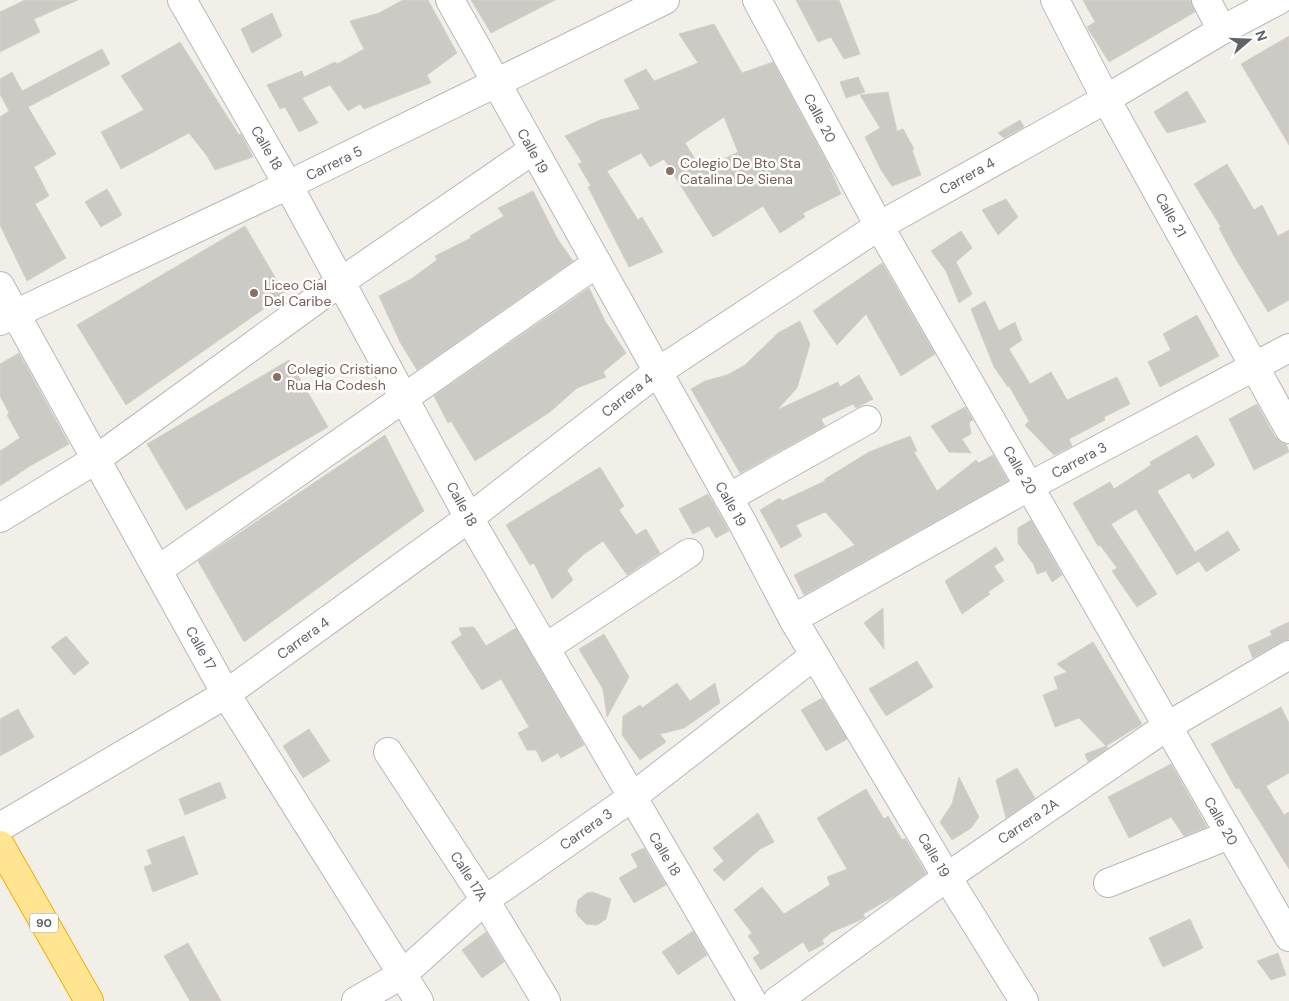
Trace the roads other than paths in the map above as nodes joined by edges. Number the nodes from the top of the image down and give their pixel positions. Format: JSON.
{"nodes":[{"id":1,"x":182,"y":0,"type":"edge"},
{"id":2,"x":450,"y":0,"type":"edge"},
{"id":3,"x":665,"y":0,"type":"edge"},
{"id":4,"x":757,"y":0,"type":"edge"},
{"id":5,"x":1055,"y":0,"type":"edge"},
{"id":6,"x":1206,"y":0,"type":"edge"},
{"id":7,"x":1279,"y":0,"type":"edge"},
{"id":8,"x":1222,"y":30,"type":"junction"},
{"id":9,"x":496,"y":84,"type":"junction"},
{"id":10,"x":1106,"y":99,"type":"junction"},
{"id":11,"x":533,"y":150,"type":"junction"},
{"id":12,"x":288,"y":185,"type":"junction"},
{"id":13,"x":879,"y":226,"type":"junction"},
{"id":14,"x":597,"y":263,"type":"junction"},
{"id":15,"x":339,"y":283,"type":"junction"},
{"id":16,"x":0,"y":286,"type":"edge"},
{"id":17,"x":7,"y":316,"type":"edge"},
{"id":18,"x":1289,"y":348,"type":"edge"},
{"id":19,"x":1254,"y":365,"type":"junction"},
{"id":20,"x":656,"y":373,"type":"junction"},
{"id":21,"x":405,"y":398,"type":"junction"},
{"id":22,"x":867,"y":420,"type":"dead end"},
{"id":23,"x":1289,"y":429,"type":"edge"},
{"id":24,"x":95,"y":460,"type":"junction"},
{"id":25,"x":1030,"y":486,"type":"junction"},
{"id":26,"x":728,"y":498,"type":"junction"},
{"id":27,"x":0,"y":518,"type":"edge"},
{"id":28,"x":469,"y":518,"type":"junction"},
{"id":29,"x":689,"y":553,"type":"dead end"},
{"id":30,"x":158,"y":570,"type":"junction"},
{"id":31,"x":793,"y":619,"type":"junction"},
{"id":32,"x":545,"y":648,"type":"junction"},
{"id":33,"x":815,"y":655,"type":"junction"},
{"id":34,"x":1289,"y":655,"type":"edge"},
{"id":35,"x":226,"y":694,"type":"junction"},
{"id":36,"x":1166,"y":727,"type":"junction"},
{"id":37,"x":388,"y":752,"type":"dead end"},
{"id":38,"x":631,"y":798,"type":"junction"},
{"id":39,"x":0,"y":827,"type":"edge"},
{"id":40,"x":1229,"y":835,"type":"junction"},
{"id":41,"x":0,"y":844,"type":"edge"},
{"id":42,"x":946,"y":877,"type":"junction"},
{"id":43,"x":1108,"y":883,"type":"dead end"},
{"id":44,"x":485,"y":900,"type":"junction"},
{"id":45,"x":1285,"y":923,"type":"edge"},
{"id":46,"x":403,"y":974,"type":"junction"},
{"id":47,"x":89,"y":1001,"type":"edge"},
{"id":48,"x":356,"y":1001,"type":"edge"},
{"id":49,"x":420,"y":1001,"type":"edge"},
{"id":50,"x":546,"y":1001,"type":"edge"},
{"id":51,"x":752,"y":1001,"type":"edge"},
{"id":52,"x":777,"y":1001,"type":"edge"},
{"id":53,"x":1024,"y":1001,"type":"edge"}],
"edges":[{"from":1,"to":12,"type":"street","name":"Calle 18"},
{"from":2,"to":9,"type":"street","name":"Calle 19"},
{"from":3,"to":9,"type":"street","name":"Carrera 5"},
{"from":4,"to":13,"type":"street","name":"Calle 20"},
{"from":5,"to":10,"type":"street","name":"Calle 21"},
{"from":6,"to":8,"type":"street"},
{"from":7,"to":8,"type":"street","name":"Carrera 4"},
{"from":8,"to":10,"type":"street","name":"Carrera 4"},
{"from":9,"to":11,"type":"street","name":"Calle 19"},
{"from":9,"to":12,"type":"street","name":"Carrera 5"},
{"from":10,"to":13,"type":"street","name":"Carrera 4"},
{"from":10,"to":19,"type":"street","name":"Calle 21"},
{"from":11,"to":14,"type":"street","name":"Calle 19"},
{"from":11,"to":15,"type":"street"},
{"from":12,"to":15,"type":"street","name":"Calle 18"},
{"from":12,"to":17,"type":"street","name":"Carrera 5"},
{"from":13,"to":20,"type":"street","name":"Carrera 4"},
{"from":13,"to":25,"type":"street","name":"Calle 20"},
{"from":14,"to":20,"type":"street","name":"Calle 19"},
{"from":14,"to":21,"type":"street"},
{"from":15,"to":21,"type":"street","name":"Calle 18"},
{"from":15,"to":24,"type":"street"},
{"from":16,"to":17,"type":"street","name":"Calle 17"},
{"from":17,"to":24,"type":"street","name":"Calle 17"},
{"from":18,"to":19,"type":"street","name":"Carrera 3"},
{"from":19,"to":23,"type":"street","name":"Calle 21"},
{"from":19,"to":25,"type":"street","name":"Carrera 3"},
{"from":20,"to":26,"type":"street","name":"Calle 19"},
{"from":20,"to":28,"type":"street","name":"Carrera 4"},
{"from":21,"to":28,"type":"street","name":"Calle 18"},
{"from":21,"to":30,"type":"street"},
{"from":22,"to":26,"type":"street"},
{"from":24,"to":27,"type":"street"},
{"from":24,"to":30,"type":"street","name":"Calle 17"},
{"from":25,"to":31,"type":"street","name":"Carrera 3"},
{"from":25,"to":36,"type":"street","name":"Calle 20"},
{"from":26,"to":31,"type":"street","name":"Calle 19"},
{"from":28,"to":32,"type":"street","name":"Calle 18"},
{"from":28,"to":35,"type":"street","name":"Carrera 4"},
{"from":29,"to":32,"type":"street"},
{"from":30,"to":35,"type":"street","name":"Calle 17"},
{"from":31,"to":33,"type":"street","name":"Calle 19"},
{"from":32,"to":38,"type":"street","name":"Calle 18"},
{"from":33,"to":38,"type":"street","name":"Carrera 3"},
{"from":33,"to":42,"type":"street","name":"Calle 19"},
{"from":34,"to":36,"type":"street","name":"Carrera 2A"},
{"from":35,"to":39,"type":"street","name":"Carrera 4"},
{"from":35,"to":46,"type":"street","name":"Calle 17"},
{"from":36,"to":40,"type":"street","name":"Calle 20"},
{"from":36,"to":42,"type":"street","name":"Carrera 2A"},
{"from":37,"to":44,"type":"street","name":"Calle 17A"},
{"from":38,"to":44,"type":"street","name":"Carrera 3"},
{"from":38,"to":51,"type":"street","name":"Calle 18"},
{"from":40,"to":43,"type":"street"},
{"from":40,"to":45,"type":"street","name":"Calle 20"},
{"from":41,"to":47,"type":"highway","number":"90"},
{"from":42,"to":52,"type":"street","name":"Carrera 2A"},
{"from":42,"to":53,"type":"street","name":"Calle 19"},
{"from":44,"to":46,"type":"street","name":"Carrera 3"},
{"from":44,"to":50,"type":"street","name":"Calle 17A"},
{"from":46,"to":48,"type":"street","name":"Carrera 3"},
{"from":46,"to":49,"type":"street","name":"Calle 17"}]}
